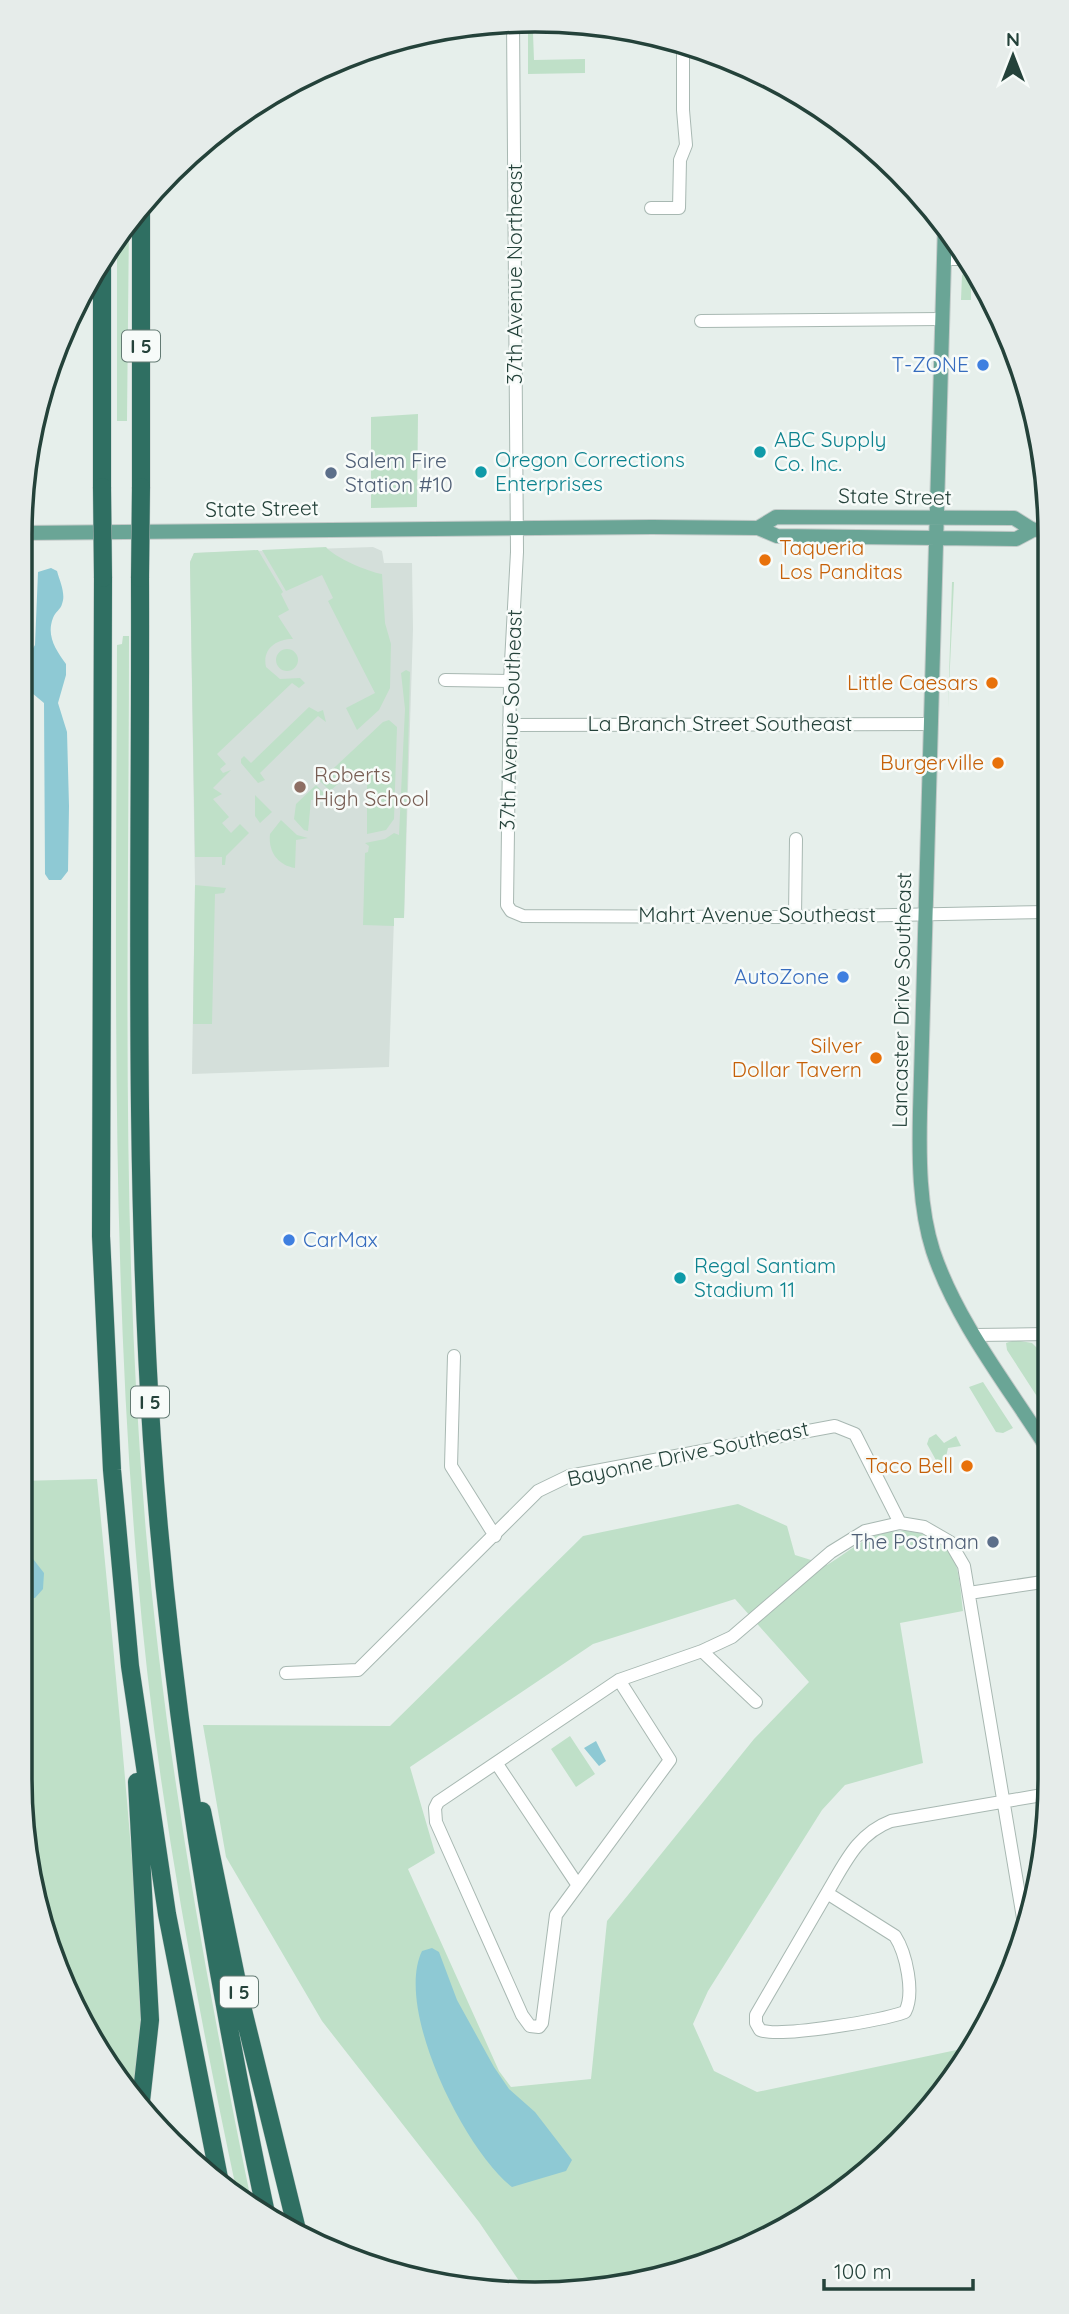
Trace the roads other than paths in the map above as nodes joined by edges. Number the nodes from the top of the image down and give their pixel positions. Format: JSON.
{"nodes":[{"id":1,"x":513,"y":33,"type":"edge"},
{"id":2,"x":683,"y":54,"type":"edge"},
{"id":3,"x":651,"y":208,"type":"dead end"},
{"id":4,"x":141,"y":221,"type":"edge"},
{"id":5,"x":944,"y":243,"type":"edge"},
{"id":6,"x":944,"y":258,"type":"junction"},
{"id":7,"x":955,"y":259,"type":"edge"},
{"id":8,"x":102,"y":278,"type":"edge"},
{"id":9,"x":942,"y":319,"type":"junction"},
{"id":10,"x":701,"y":321,"type":"dead end"},
{"id":11,"x":938,"y":517,"type":"junction"},
{"id":12,"x":516,"y":527,"type":"junction"},
{"id":13,"x":758,"y":528,"type":"junction"},
{"id":14,"x":1038,"y":528,"type":"edge"},
{"id":15,"x":1038,"y":530,"type":"edge"},
{"id":16,"x":32,"y":533,"type":"edge"},
{"id":17,"x":937,"y":538,"type":"junction"},
{"id":18,"x":445,"y":680,"type":"dead end"},
{"id":19,"x":510,"y":681,"type":"junction"},
{"id":20,"x":931,"y":724,"type":"junction"},
{"id":21,"x":509,"y":725,"type":"junction"},
{"id":22,"x":796,"y":839,"type":"dead end"},
{"id":23,"x":511,"y":911,"type":"joint"},
{"id":24,"x":1038,"y":912,"type":"edge"},
{"id":25,"x":925,"y":913,"type":"junction"},
{"id":26,"x":794,"y":917,"type":"junction"},
{"id":27,"x":1038,"y":1334,"type":"edge"},
{"id":28,"x":975,"y":1335,"type":"junction"},
{"id":29,"x":454,"y":1356,"type":"dead end"},
{"id":30,"x":1038,"y":1434,"type":"edge"},
{"id":31,"x":900,"y":1522,"type":"junction"},
{"id":32,"x":495,"y":1536,"type":"junction"},
{"id":33,"x":1038,"y":1583,"type":"edge"},
{"id":34,"x":970,"y":1593,"type":"junction"},
{"id":35,"x":702,"y":1651,"type":"junction"},
{"id":36,"x":130,"y":1666,"type":"junction"},
{"id":37,"x":286,"y":1673,"type":"dead end"},
{"id":38,"x":618,"y":1680,"type":"junction"},
{"id":39,"x":756,"y":1702,"type":"dead end"},
{"id":40,"x":185,"y":1749,"type":"junction"},
{"id":41,"x":497,"y":1764,"type":"junction"},
{"id":42,"x":1037,"y":1796,"type":"edge"},
{"id":43,"x":1004,"y":1802,"type":"junction"},
{"id":44,"x":577,"y":1884,"type":"junction"},
{"id":45,"x":827,"y":1893,"type":"junction"},
{"id":46,"x":1021,"y":1906,"type":"edge"},
{"id":47,"x":142,"y":2095,"type":"edge"},
{"id":48,"x":217,"y":2170,"type":"edge"},
{"id":49,"x":264,"y":2203,"type":"edge"},
{"id":50,"x":296,"y":2222,"type":"edge"}],
"edges":[{"from":1,"to":12,"type":"street","name":"37th Avenue Northeast"},
{"from":2,"to":3,"type":"street"},
{"from":4,"to":40,"type":"highway","number":"I 5","bridge":true},
{"from":5,"to":6,"type":"main road","name":"Lancaster Drive Southeast"},
{"from":6,"to":7,"type":"street"},
{"from":6,"to":9,"type":"main road","name":"Lancaster Drive Southeast"},
{"from":8,"to":36,"type":"highway","number":"I 5","bridge":true},
{"from":9,"to":10,"type":"street"},
{"from":9,"to":11,"type":"main road","name":"Lancaster Drive Southeast"},
{"from":11,"to":13,"type":"main road","name":"State Street"},
{"from":11,"to":14,"type":"main road","name":"State Street"},
{"from":11,"to":17,"type":"main road","name":"Lancaster Drive Southeast"},
{"from":12,"to":13,"type":"main road","name":"State Street"},
{"from":12,"to":16,"type":"main road","name":"State Street"},
{"from":12,"to":19,"type":"street","name":"37th Avenue Southeast"},
{"from":13,"to":17,"type":"main road","name":"State Street"},
{"from":15,"to":17,"type":"main road","name":"State Street"},
{"from":17,"to":20,"type":"main road","name":"Lancaster Drive Southeast"},
{"from":18,"to":19,"type":"street"},
{"from":19,"to":21,"type":"street","name":"37th Avenue Southeast"},
{"from":20,"to":21,"type":"street","name":"La Branch Street Southeast"},
{"from":20,"to":25,"type":"main road","name":"Lancaster Drive Southeast"},
{"from":21,"to":23,"type":"street","name":"37th Avenue Southeast"},
{"from":22,"to":26,"type":"street"},
{"from":23,"to":26,"type":"street","name":"Mahrt Avenue Southeast"},
{"from":24,"to":25,"type":"street","name":"Mahrt Avenue Southeast"},
{"from":25,"to":26,"type":"street","name":"Mahrt Avenue Southeast"},
{"from":25,"to":28,"type":"main road","name":"Lancaster Drive Southeast"},
{"from":27,"to":28,"type":"street"},
{"from":28,"to":30,"type":"main road","name":"Lancaster Drive Southeast"},
{"from":29,"to":32,"type":"street"},
{"from":31,"to":32,"type":"street","name":"Bayonne Drive Southeast"},
{"from":31,"to":34,"type":"street"},
{"from":31,"to":35,"type":"street"},
{"from":32,"to":37,"type":"street","name":"Bayonne Drive Southeast"},
{"from":33,"to":34,"type":"street"},
{"from":34,"to":43,"type":"street"},
{"from":35,"to":38,"type":"street"},
{"from":35,"to":39,"type":"street"},
{"from":36,"to":47,"type":"highway"},
{"from":36,"to":48,"type":"highway","number":"I 5"},
{"from":38,"to":41,"type":"street"},
{"from":38,"to":44,"type":"street"},
{"from":40,"to":49,"type":"highway","number":"I 5"},
{"from":40,"to":50,"type":"highway","number":"I 5"},
{"from":41,"to":44,"type":"street"},
{"from":41,"to":44,"type":"street"},
{"from":42,"to":43,"type":"street"},
{"from":43,"to":45,"type":"street"},
{"from":43,"to":46,"type":"street"},
{"from":45,"to":45,"type":"street"}]}
